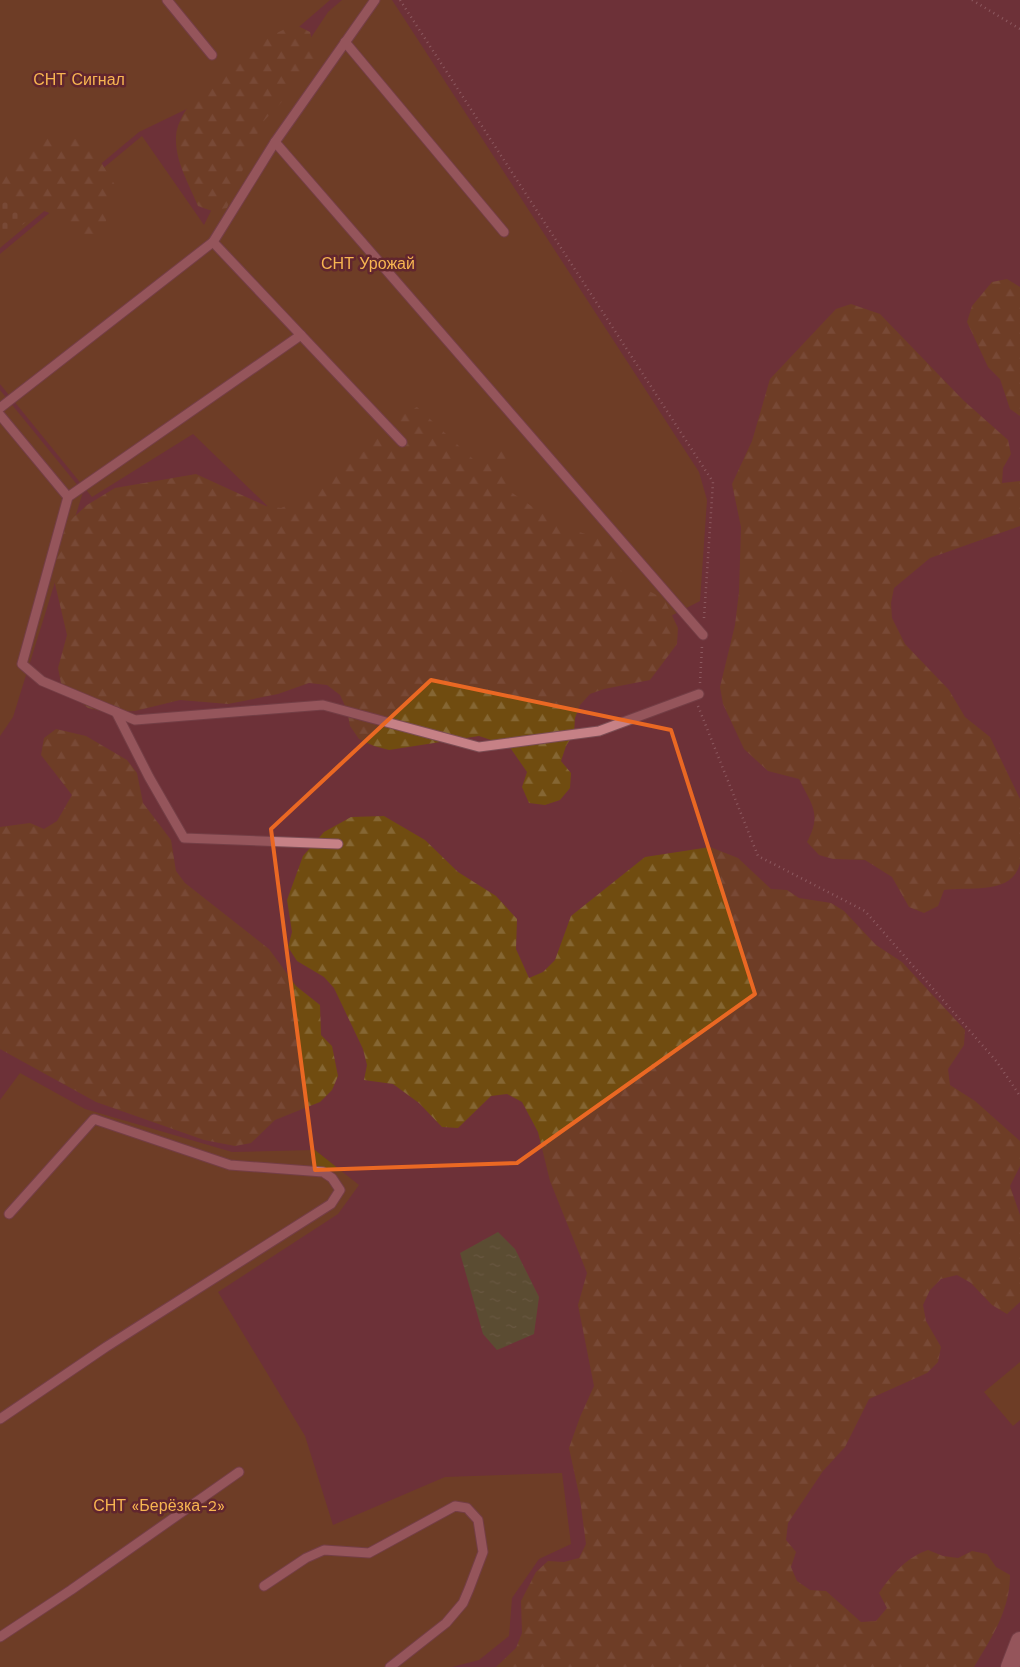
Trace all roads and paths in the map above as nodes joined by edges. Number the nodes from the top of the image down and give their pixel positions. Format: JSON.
{"nodes":[{"id":1,"x":167,"y":0,"type":"edge"},
{"id":2,"x":375,"y":0,"type":"edge"},
{"id":3,"x":400,"y":0,"type":"edge"},
{"id":4,"x":972,"y":0,"type":"edge"},
{"id":5,"x":1020,"y":29,"type":"edge"},
{"id":6,"x":345,"y":42,"type":"junction"},
{"id":7,"x":212,"y":55,"type":"dead end"},
{"id":8,"x":275,"y":142,"type":"junction"},
{"id":9,"x":504,"y":232,"type":"dead end"},
{"id":10,"x":213,"y":242,"type":"junction"},
{"id":11,"x":301,"y":335,"type":"junction"},
{"id":12,"x":0,"y":408,"type":"edge"},
{"id":13,"x":0,"y":415,"type":"edge"},
{"id":14,"x":402,"y":442,"type":"dead end"},
{"id":15,"x":68,"y":497,"type":"junction"},
{"id":16,"x":703,"y":635,"type":"junction"},
{"id":17,"x":699,"y":694,"type":"junction"},
{"id":18,"x":116,"y":712,"type":"junction"},
{"id":19,"x":338,"y":844,"type":"dead end"},
{"id":20,"x":1020,"y":1096,"type":"edge"},
{"id":21,"x":9,"y":1214,"type":"dead end"},
{"id":22,"x":0,"y":1419,"type":"edge"},
{"id":23,"x":239,"y":1472,"type":"dead end"},
{"id":24,"x":264,"y":1586,"type":"dead end"},
{"id":25,"x":0,"y":1637,"type":"edge"},
{"id":26,"x":1020,"y":1641,"type":"edge"},
{"id":27,"x":390,"y":1667,"type":"edge"},
{"id":28,"x":1010,"y":1667,"type":"edge"}],
"edges":[{"from":1,"to":7,"type":"lane"},
{"from":2,"to":6,"type":"lane"},
{"from":3,"to":16,"type":"path"},
{"from":4,"to":5,"type":"path"},
{"from":6,"to":8,"type":"lane"},
{"from":6,"to":9,"type":"lane"},
{"from":8,"to":10,"type":"lane"},
{"from":8,"to":16,"type":"lane"},
{"from":10,"to":11,"type":"lane"},
{"from":10,"to":12,"type":"lane"},
{"from":11,"to":14,"type":"lane"},
{"from":11,"to":15,"type":"lane"},
{"from":13,"to":15,"type":"lane"},
{"from":15,"to":18,"type":"lane"},
{"from":16,"to":17,"type":"path"},
{"from":17,"to":18,"type":"lane"},
{"from":17,"to":20,"type":"path"},
{"from":18,"to":19,"type":"lane"},
{"from":21,"to":22,"type":"lane"},
{"from":23,"to":25,"type":"lane"},
{"from":24,"to":27,"type":"lane"},
{"from":26,"to":28,"type":"street"}]}
